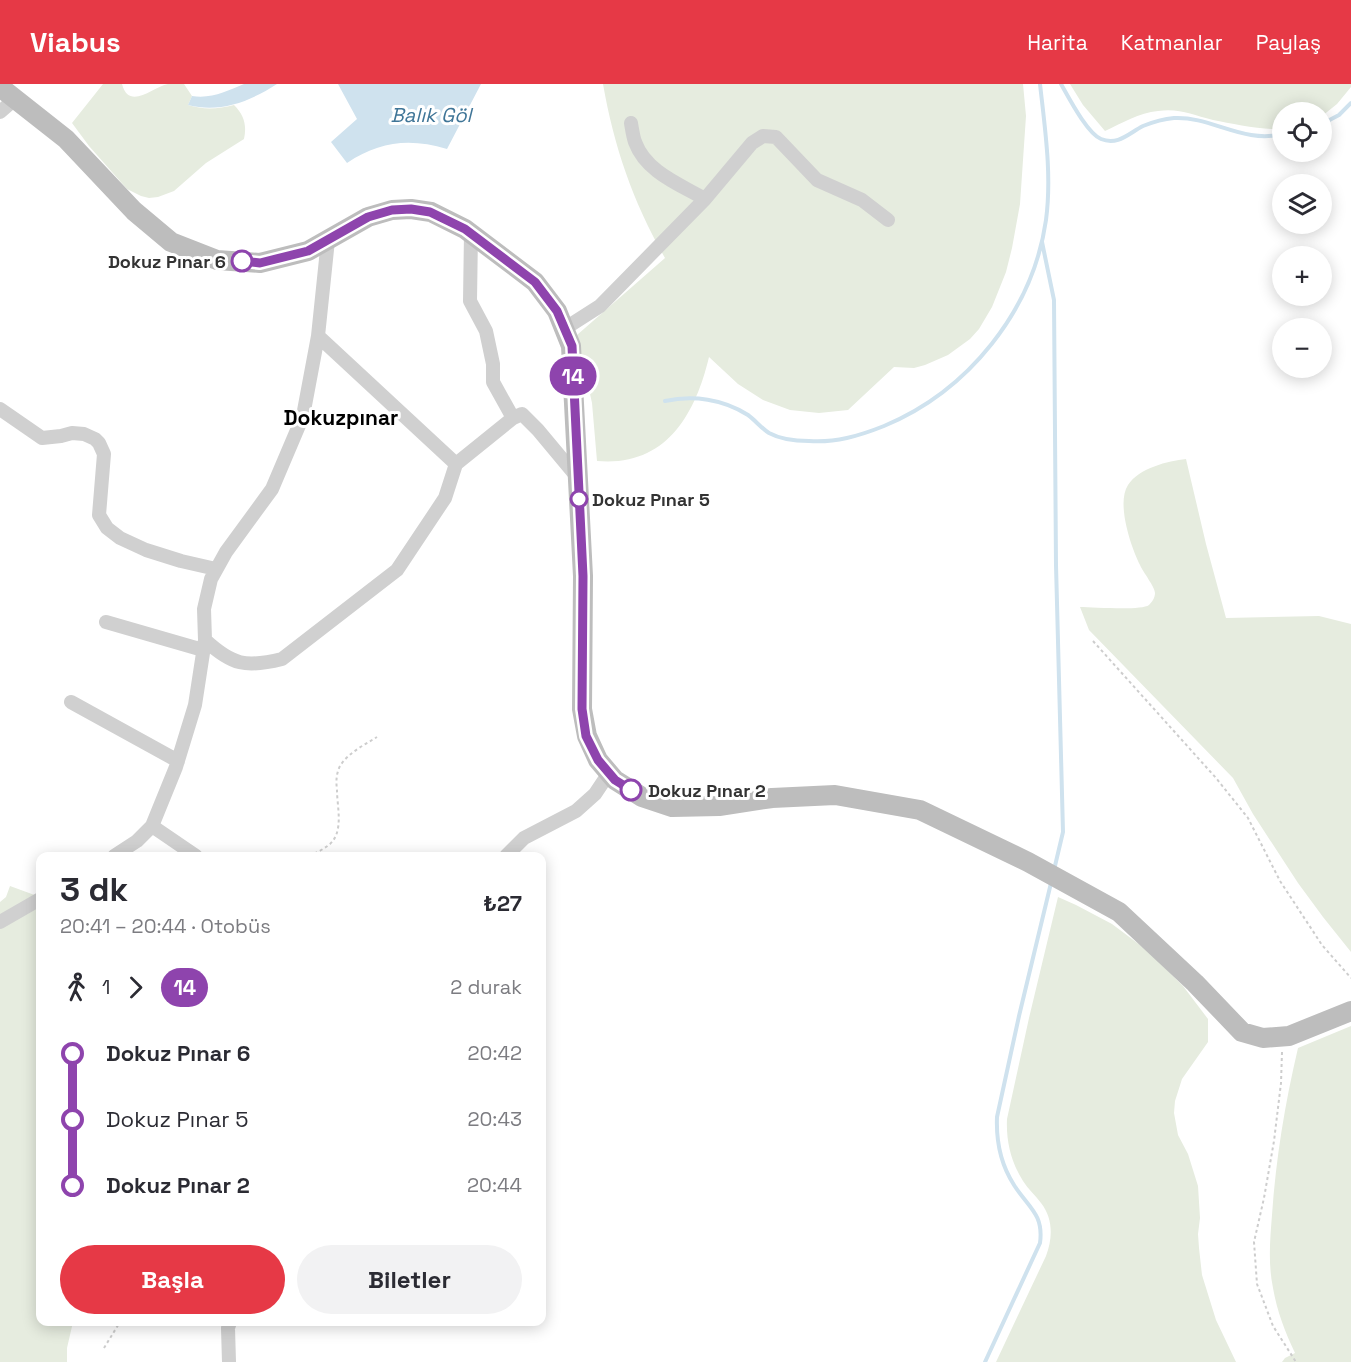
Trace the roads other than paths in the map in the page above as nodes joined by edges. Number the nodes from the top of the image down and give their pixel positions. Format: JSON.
{"nodes":[{"id":1,"x":8,"y":93,"type":"edge"},
{"id":2,"x":0,"y":112,"type":"edge"},
{"id":3,"x":631,"y":123,"type":"dead end"},
{"id":4,"x":705,"y":199,"type":"junction"},
{"id":5,"x":888,"y":220,"type":"dead end"},
{"id":6,"x":471,"y":233,"type":"junction"},
{"id":7,"x":328,"y":240,"type":"junction"},
{"id":8,"x":564,"y":328,"type":"junction"},
{"id":9,"x":318,"y":336,"type":"junction"},
{"id":10,"x":0,"y":409,"type":"edge"},
{"id":11,"x":513,"y":418,"type":"junction"},
{"id":12,"x":456,"y":464,"type":"junction"},
{"id":13,"x":578,"y":478,"type":"junction"},
{"id":14,"x":216,"y":569,"type":"junction"},
{"id":15,"x":106,"y":622,"type":"dead end"},
{"id":16,"x":204,"y":645,"type":"junction"},
{"id":17,"x":71,"y":702,"type":"dead end"},
{"id":18,"x":178,"y":761,"type":"junction"},
{"id":19,"x":609,"y":773,"type":"junction"},
{"id":20,"x":152,"y":826,"type":"junction"},
{"id":21,"x":120,"y":852,"type":"edge"},
{"id":22,"x":189,"y":852,"type":"edge"},
{"id":23,"x":510,"y":852,"type":"edge"},
{"id":24,"x":36,"y":902,"type":"edge"},
{"id":25,"x":0,"y":922,"type":"edge"},
{"id":26,"x":1351,"y":1011,"type":"edge"},
{"id":27,"x":229,"y":1326,"type":"edge"},
{"id":28,"x":229,"y":1362,"type":"edge"}],
"edges":[{"from":1,"to":2,"type":"street"},
{"from":1,"to":7,"type":"street"},
{"from":3,"to":4,"type":"street"},
{"from":4,"to":5,"type":"street"},
{"from":4,"to":8,"type":"street"},
{"from":6,"to":7,"type":"street"},
{"from":6,"to":8,"type":"street"},
{"from":6,"to":11,"type":"street"},
{"from":7,"to":9,"type":"street"},
{"from":8,"to":13,"type":"street"},
{"from":9,"to":12,"type":"street"},
{"from":9,"to":14,"type":"street"},
{"from":10,"to":14,"type":"street"},
{"from":11,"to":12,"type":"street"},
{"from":11,"to":13,"type":"street"},
{"from":12,"to":16,"type":"street"},
{"from":13,"to":19,"type":"street"},
{"from":14,"to":16,"type":"street"},
{"from":15,"to":16,"type":"street"},
{"from":16,"to":18,"type":"street"},
{"from":17,"to":18,"type":"street"},
{"from":18,"to":20,"type":"street"},
{"from":19,"to":23,"type":"street"},
{"from":19,"to":26,"type":"street"},
{"from":20,"to":21,"type":"street"},
{"from":20,"to":22,"type":"street"},
{"from":24,"to":25,"type":"street"},
{"from":27,"to":28,"type":"street"}]}
